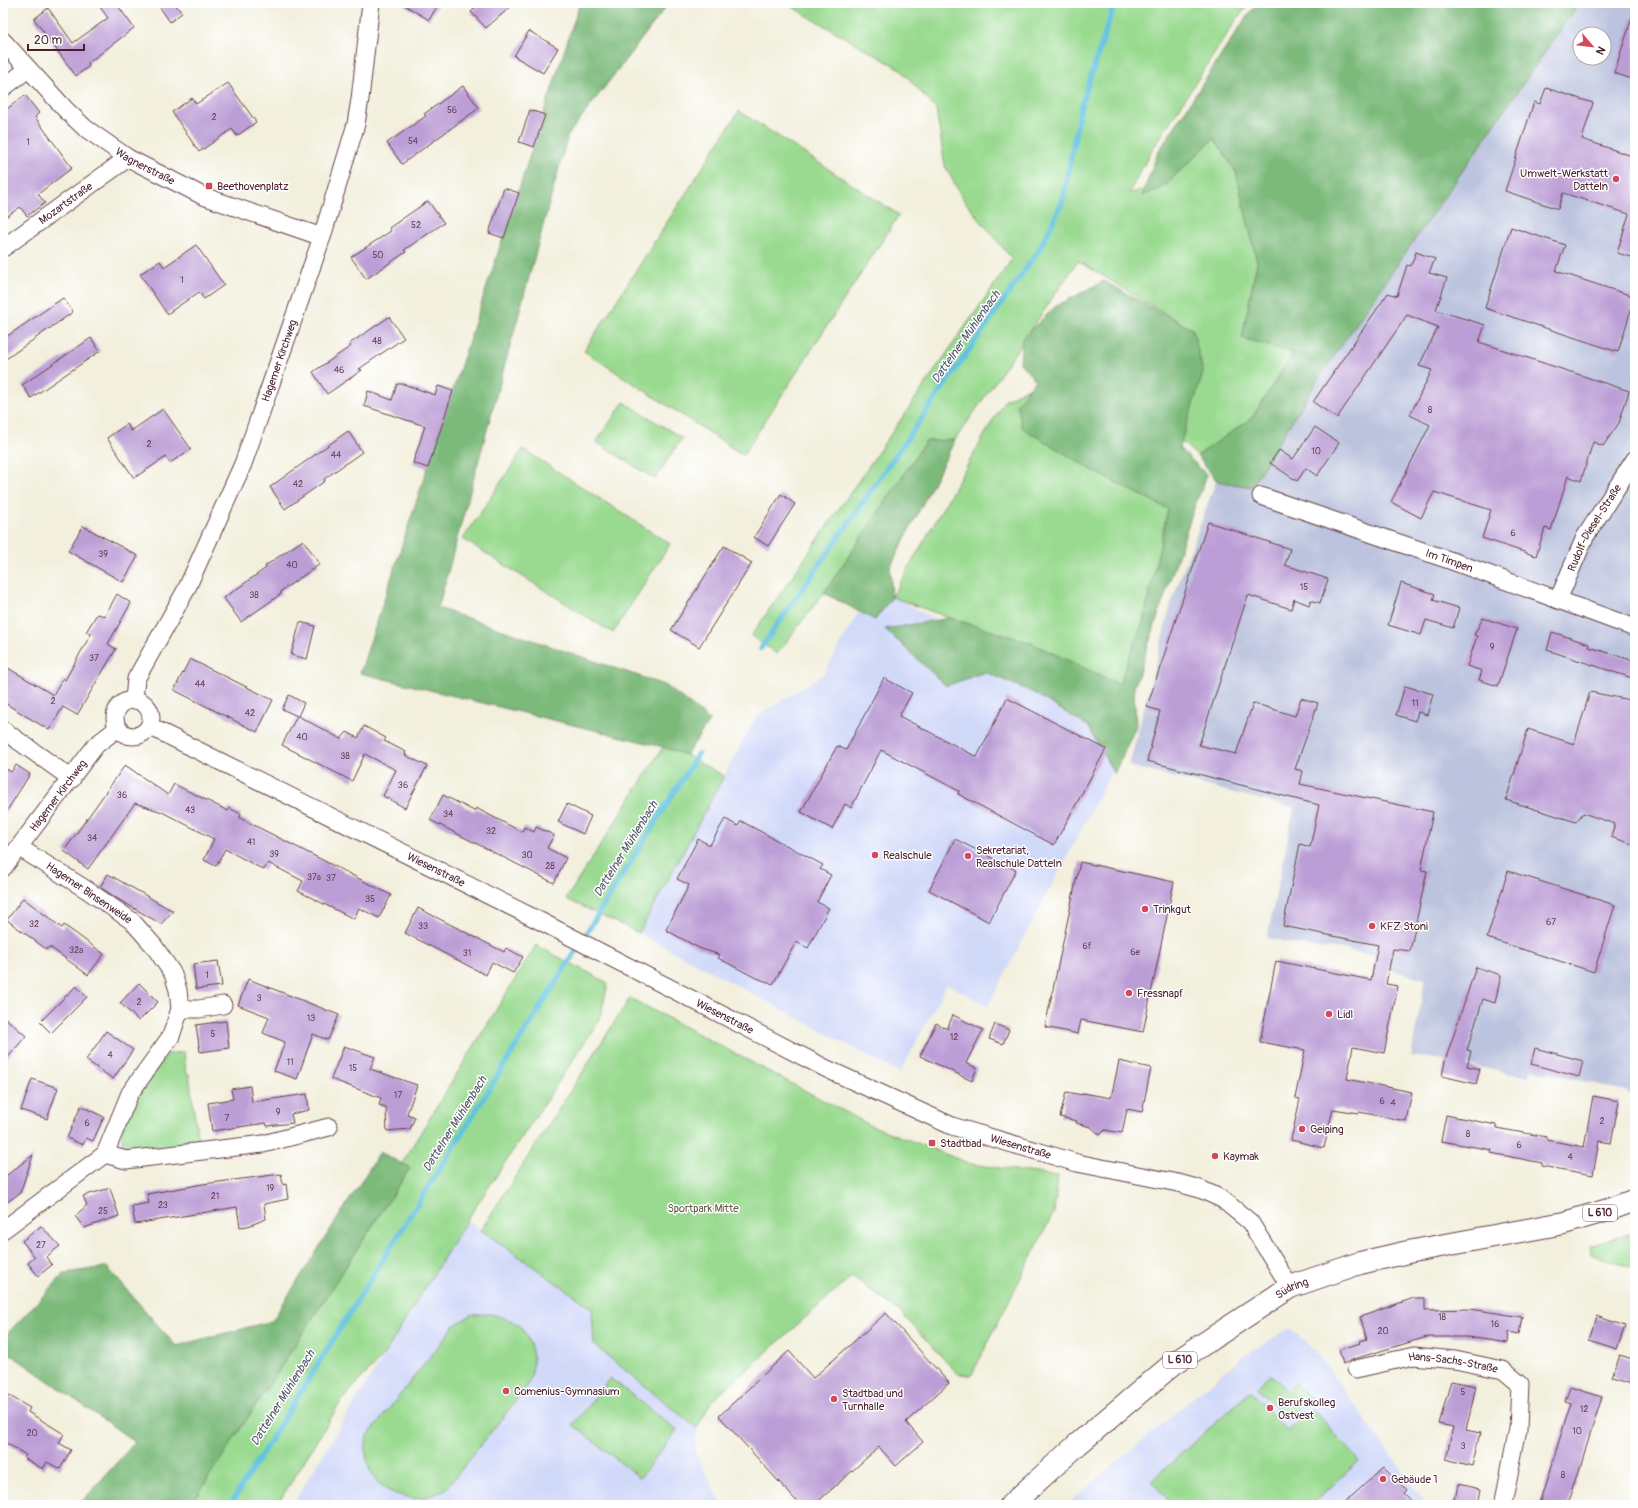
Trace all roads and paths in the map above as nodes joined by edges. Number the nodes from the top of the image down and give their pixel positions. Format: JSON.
{"nodes":[{"id":1,"x":371,"y":3,"type":"edge"},
{"id":2,"x":3,"y":41,"type":"edge"},
{"id":3,"x":28,"y":69,"type":"junction"},
{"id":4,"x":3,"y":88,"type":"edge"},
{"id":5,"x":128,"y":158,"type":"junction"},
{"id":6,"x":322,"y":237,"type":"junction"},
{"id":7,"x":3,"y":248,"type":"edge"},
{"id":8,"x":1635,"y":459,"type":"edge"},
{"id":9,"x":1261,"y":496,"type":"dead end"},
{"id":10,"x":1558,"y":600,"type":"junction"},
{"id":11,"x":1635,"y":628,"type":"edge"},
{"id":12,"x":134,"y":700,"type":"junction"},
{"id":13,"x":150,"y":726,"type":"junction"},
{"id":14,"x":118,"y":728,"type":"junction"},
{"id":15,"x":3,"y":730,"type":"edge"},
{"id":16,"x":72,"y":779,"type":"junction"},
{"id":17,"x":20,"y":848,"type":"junction"},
{"id":18,"x":3,"y":868,"type":"edge"},
{"id":19,"x":223,"y":1005,"type":"dead end"},
{"id":20,"x":180,"y":1009,"type":"junction"},
{"id":21,"x":329,"y":1127,"type":"dead end"},
{"id":22,"x":105,"y":1154,"type":"junction"},
{"id":23,"x":1635,"y":1200,"type":"edge"},
{"id":24,"x":3,"y":1230,"type":"edge"},
{"id":25,"x":1290,"y":1287,"type":"junction"},
{"id":26,"x":1356,"y":1370,"type":"dead end"},
{"id":27,"x":1011,"y":1505,"type":"edge"},
{"id":28,"x":1503,"y":1505,"type":"edge"}],
"edges":[{"from":1,"to":6,"type":"street","name":"Hagemer Kirchweg"},
{"from":2,"to":3,"type":"street","name":"Wagnerstraße"},
{"from":3,"to":4,"type":"street"},
{"from":3,"to":5,"type":"street","name":"Wagnerstraße"},
{"from":5,"to":6,"type":"street","name":"Wagnerstraße"},
{"from":5,"to":7,"type":"street","name":"Mozartstraße"},
{"from":6,"to":12,"type":"street","name":"Hagemer Kirchweg"},
{"from":8,"to":10,"type":"street","name":"Rudolf-Diesel-Straße"},
{"from":9,"to":10,"type":"street","name":"Im Timpen"},
{"from":10,"to":11,"type":"street","name":"Im Timpen"},
{"from":12,"to":13,"type":"street"},
{"from":12,"to":14,"type":"street"},
{"from":13,"to":14,"type":"street"},
{"from":13,"to":25,"type":"street","name":"Wiesenstraße"},
{"from":14,"to":16,"type":"street","name":"Hagemer Kirchweg"},
{"from":15,"to":16,"type":"street"},
{"from":16,"to":17,"type":"street","name":"Hagemer Kirchweg"},
{"from":17,"to":18,"type":"street","name":"Hagemer Kirchweg"},
{"from":17,"to":20,"type":"street","name":"Hagemer Binsenweide"},
{"from":19,"to":20,"type":"street"},
{"from":20,"to":22,"type":"street","name":"Hagemer Binsenweide"},
{"from":21,"to":22,"type":"street"},
{"from":22,"to":24,"type":"street"},
{"from":23,"to":25,"type":"main road","name":"Südring","number":"L 610"},
{"from":25,"to":27,"type":"main road","name":"Südring","number":"L 610"},
{"from":26,"to":28,"type":"street","name":"Hans-Sachs-Straße"}]}
